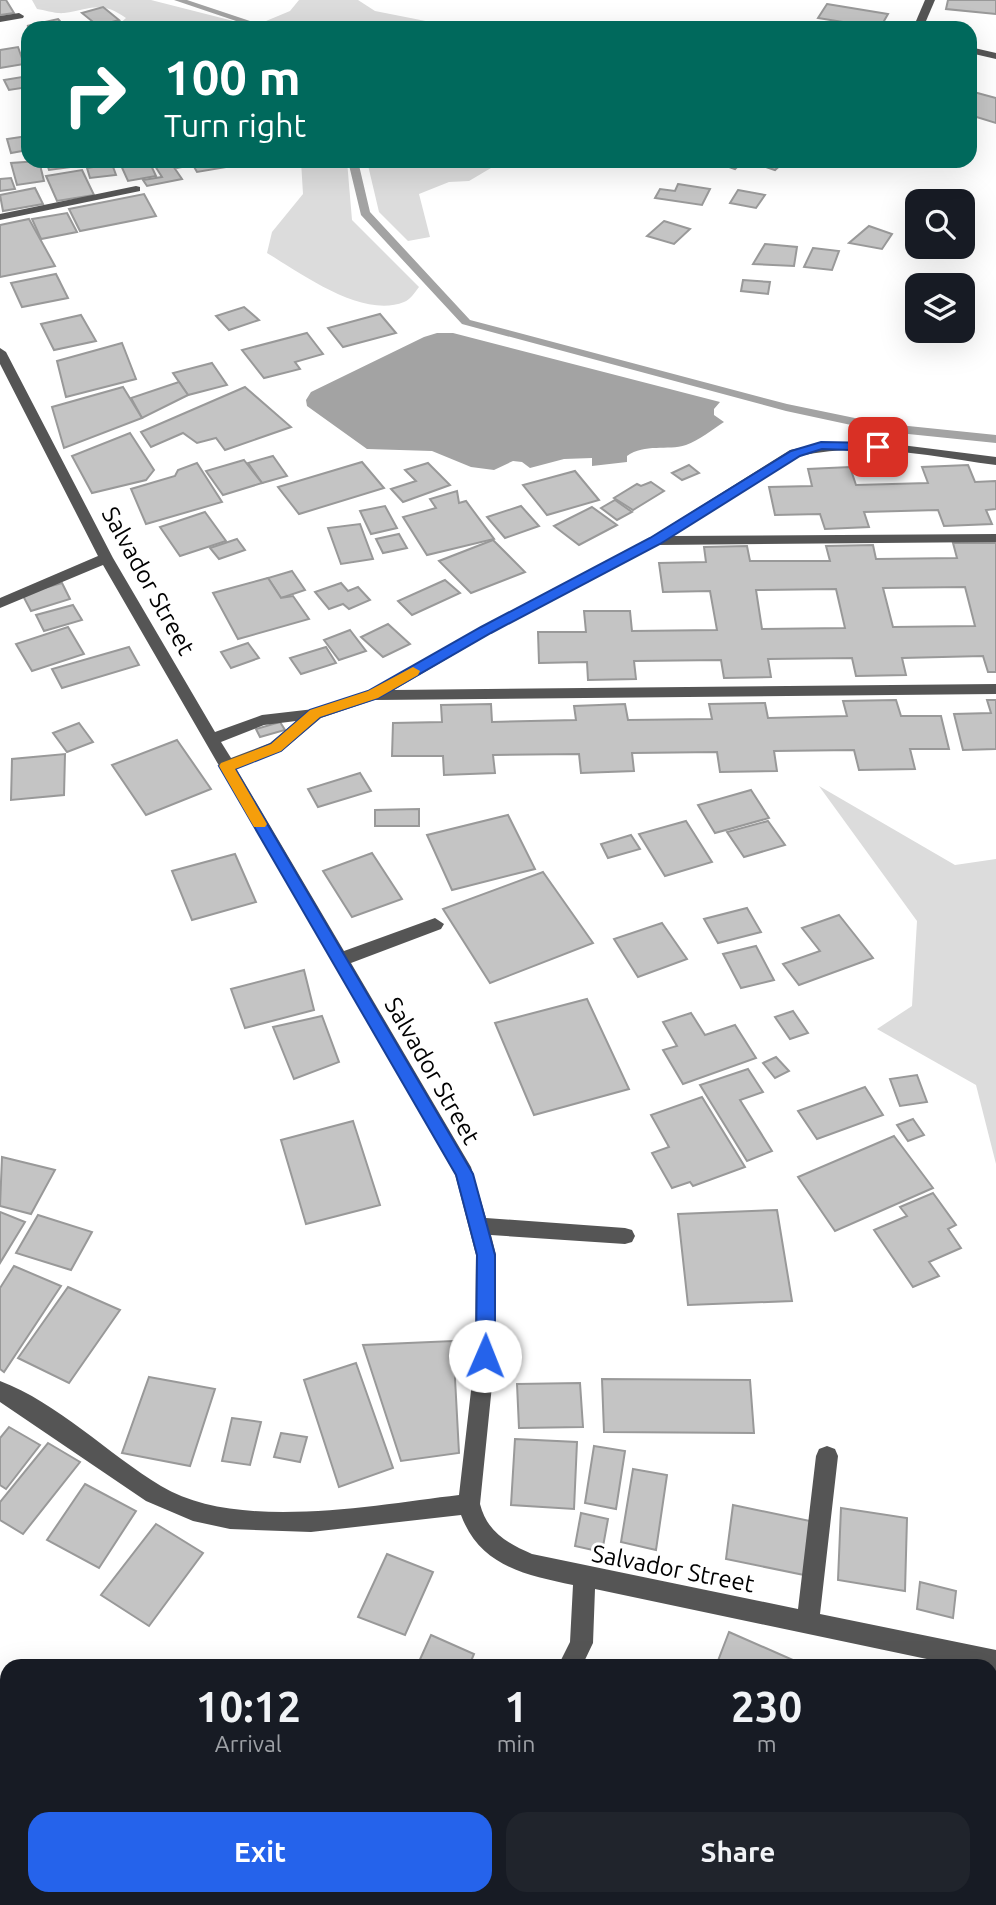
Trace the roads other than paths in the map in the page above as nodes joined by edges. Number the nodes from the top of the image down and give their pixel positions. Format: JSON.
{"nodes":[{"id":1,"x":930,"y":0,"type":"edge"},
{"id":2,"x":19,"y":16,"type":"dead end"},
{"id":3,"x":0,"y":19,"type":"edge"},
{"id":4,"x":921,"y":21,"type":"edge"},
{"id":5,"x":977,"y":52,"type":"edge"},
{"id":6,"x":996,"y":56,"type":"edge"},
{"id":7,"x":136,"y":190,"type":"dead end"},
{"id":8,"x":0,"y":218,"type":"edge"},
{"id":9,"x":0,"y":352,"type":"edge"},
{"id":10,"x":996,"y":461,"type":"edge"},
{"id":11,"x":996,"y":538,"type":"edge"},
{"id":12,"x":655,"y":541,"type":"junction"},
{"id":13,"x":106,"y":558,"type":"junction"},
{"id":14,"x":0,"y":603,"type":"edge"},
{"id":15,"x":996,"y":689,"type":"edge"},
{"id":16,"x":373,"y":695,"type":"junction"},
{"id":17,"x":315,"y":714,"type":"junction"},
{"id":18,"x":211,"y":740,"type":"junction"},
{"id":19,"x":226,"y":766,"type":"junction"},
{"id":20,"x":435,"y":925,"type":"dead end"},
{"id":21,"x":339,"y":960,"type":"junction"},
{"id":22,"x":478,"y":1226,"type":"junction"},
{"id":23,"x":625,"y":1236,"type":"dead end"},
{"id":24,"x":0,"y":1391,"type":"edge"},
{"id":25,"x":827,"y":1457,"type":"dead end"},
{"id":26,"x":469,"y":1504,"type":"junction"},
{"id":27,"x":585,"y":1576,"type":"junction"},
{"id":28,"x":808,"y":1620,"type":"junction"},
{"id":29,"x":573,"y":1659,"type":"edge"},
{"id":30,"x":983,"y":1659,"type":"edge"}],
"edges":[{"from":1,"to":4,"type":"street"},
{"from":2,"to":3,"type":"street"},
{"from":5,"to":6,"type":"street"},
{"from":7,"to":8,"type":"street"},
{"from":9,"to":13,"type":"street","name":"Salvador Street"},
{"from":10,"to":12,"type":"street"},
{"from":11,"to":12,"type":"street"},
{"from":12,"to":16,"type":"street"},
{"from":13,"to":14,"type":"street"},
{"from":13,"to":18,"type":"street","name":"Salvador Street"},
{"from":15,"to":16,"type":"street"},
{"from":16,"to":17,"type":"street"},
{"from":17,"to":18,"type":"street"},
{"from":17,"to":19,"type":"street"},
{"from":18,"to":19,"type":"street","name":"Salvador Street"},
{"from":19,"to":21,"type":"street","name":"Salvador Street"},
{"from":20,"to":21,"type":"street"},
{"from":21,"to":22,"type":"street","name":"Salvador Street"},
{"from":22,"to":23,"type":"street"},
{"from":22,"to":26,"type":"street","name":"Salvador Street"},
{"from":24,"to":26,"type":"street"},
{"from":25,"to":28,"type":"street"},
{"from":26,"to":27,"type":"street","name":"Salvador Street"},
{"from":27,"to":28,"type":"street","name":"Salvador Street"},
{"from":27,"to":29,"type":"street"},
{"from":28,"to":30,"type":"street","name":"Salvador Street"}]}
